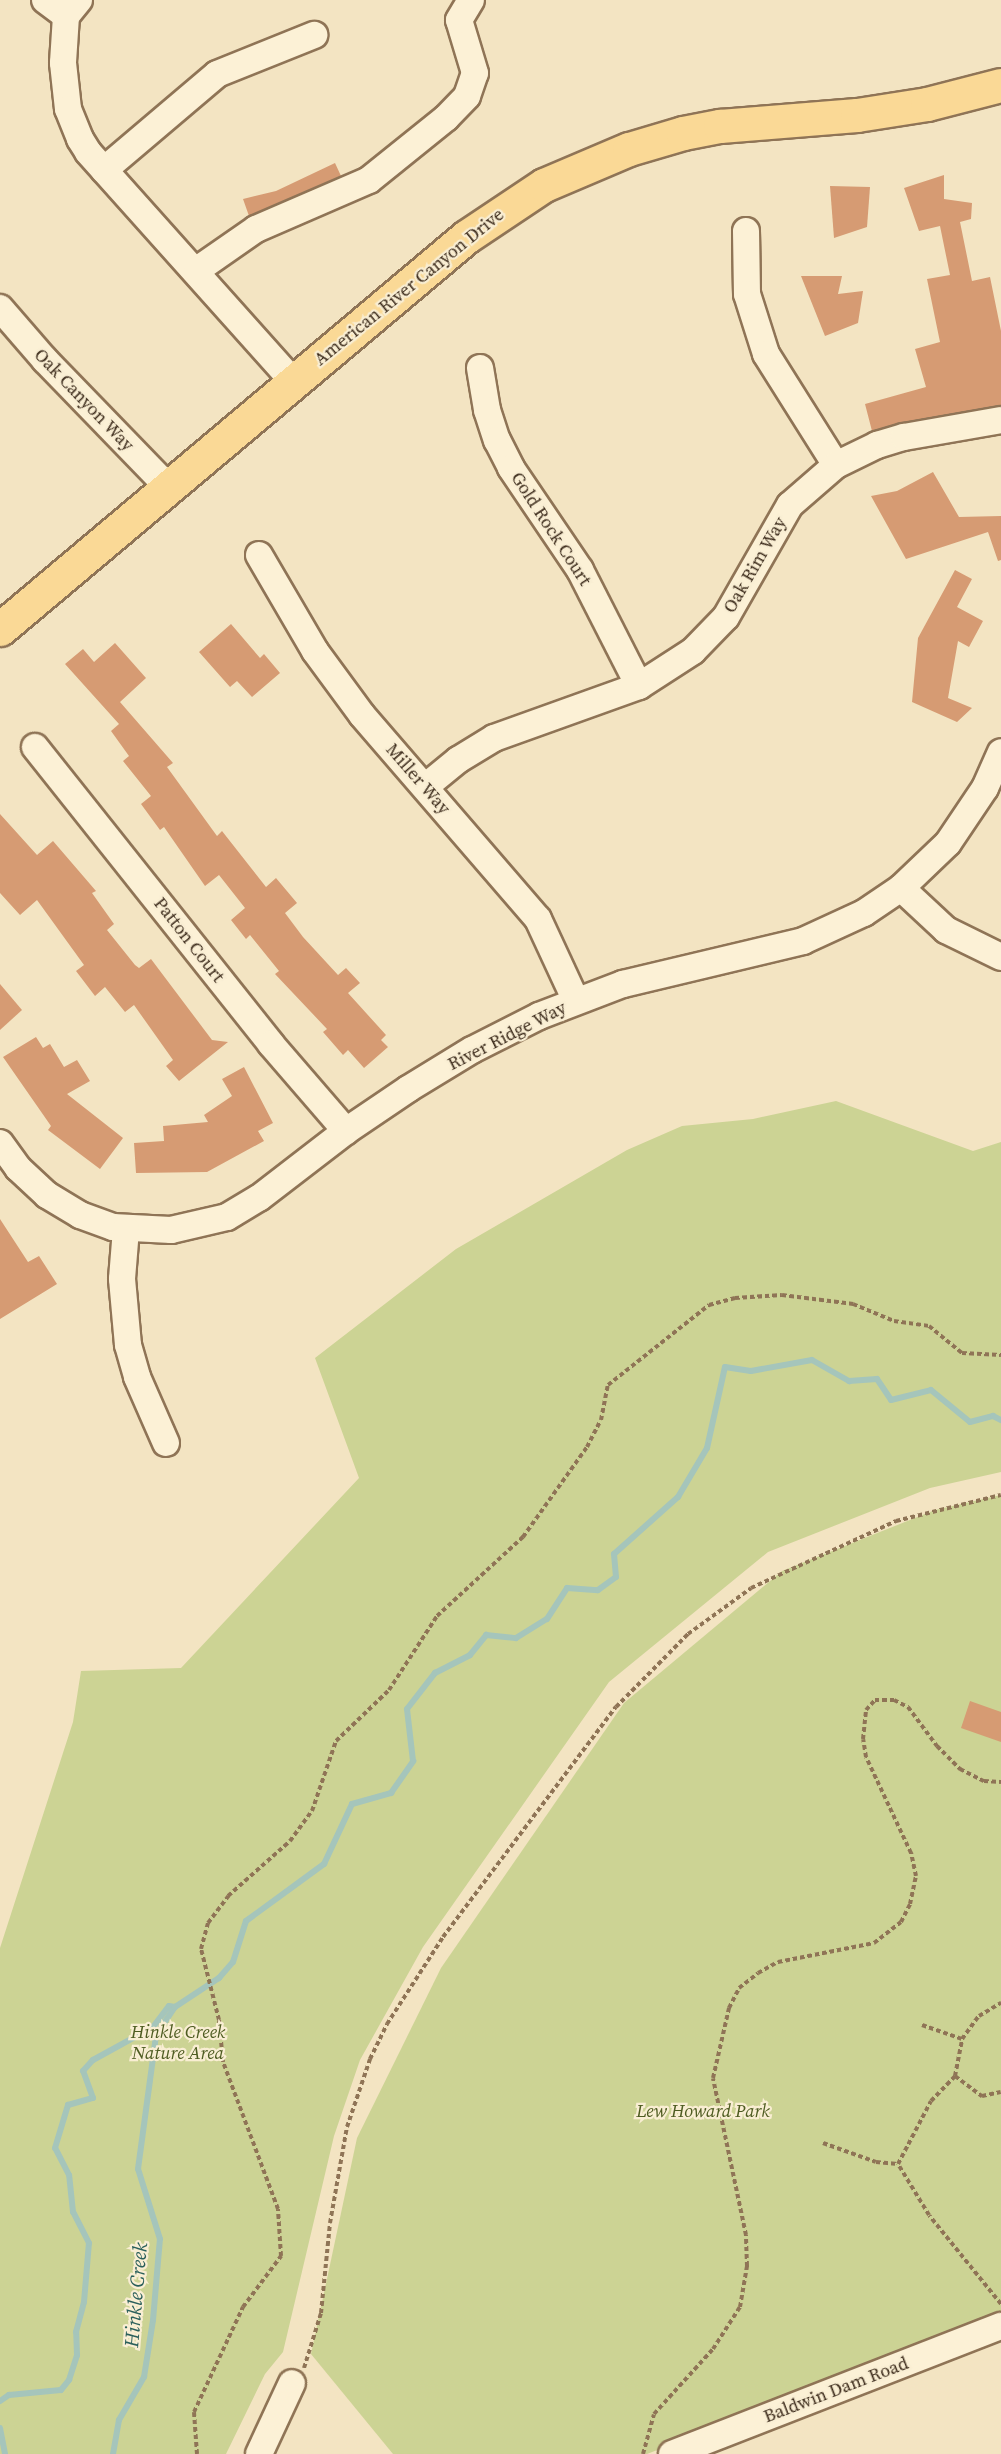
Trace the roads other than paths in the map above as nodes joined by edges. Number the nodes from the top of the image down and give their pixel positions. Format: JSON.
{"nodes":[{"id":1,"x":45,"y":0,"type":"edge"},
{"id":2,"x":471,"y":0,"type":"edge"},
{"id":3,"x":72,"y":8,"type":"edge"},
{"id":4,"x":315,"y":36,"type":"dead end"},
{"id":5,"x":1000,"y":88,"type":"edge"},
{"id":6,"x":104,"y":170,"type":"junction"},
{"id":7,"x":746,"y":231,"type":"dead end"},
{"id":8,"x":197,"y":270,"type":"junction"},
{"id":9,"x":0,"y":308,"type":"edge"},
{"id":10,"x":480,"y":368,"type":"dead end"},
{"id":11,"x":293,"y":381,"type":"junction"},
{"id":12,"x":1001,"y":420,"type":"edge"},
{"id":13,"x":836,"y":465,"type":"junction"},
{"id":14,"x":170,"y":489,"type":"junction"},
{"id":15,"x":259,"y":555,"type":"dead end"},
{"id":16,"x":0,"y":630,"type":"edge"},
{"id":17,"x":639,"y":686,"type":"junction"},
{"id":18,"x":35,"y":747,"type":"dead end"},
{"id":19,"x":1001,"y":752,"type":"edge"},
{"id":20,"x":425,"y":787,"type":"junction"},
{"id":21,"x":901,"y":888,"type":"junction"},
{"id":22,"x":1001,"y":957,"type":"edge"},
{"id":23,"x":576,"y":1001,"type":"junction"},
{"id":24,"x":346,"y":1131,"type":"junction"},
{"id":25,"x":0,"y":1143,"type":"edge"},
{"id":26,"x":126,"y":1229,"type":"junction"},
{"id":27,"x":166,"y":1443,"type":"dead end"},
{"id":28,"x":1001,"y":2326,"type":"edge"},
{"id":29,"x":292,"y":2383,"type":"road end"},
{"id":30,"x":259,"y":2454,"type":"edge"},
{"id":31,"x":672,"y":2454,"type":"edge"}],
"edges":[{"from":1,"to":3,"type":"street"},
{"from":2,"to":8,"type":"street"},
{"from":3,"to":6,"type":"street"},
{"from":4,"to":6,"type":"street"},
{"from":5,"to":11,"type":"main road","name":"American River Canyon Drive"},
{"from":6,"to":8,"type":"street"},
{"from":7,"to":13,"type":"street"},
{"from":8,"to":11,"type":"street"},
{"from":9,"to":14,"type":"street","name":"Oak Canyon Way"},
{"from":10,"to":17,"type":"street","name":"Gold Rock Court"},
{"from":11,"to":14,"type":"main road","name":"American River Canyon Drive"},
{"from":12,"to":13,"type":"street","name":"Oak Rim Way"},
{"from":13,"to":17,"type":"street","name":"Oak Rim Way"},
{"from":14,"to":16,"type":"main road","name":"American River Canyon Drive"},
{"from":15,"to":20,"type":"street","name":"Miller Way"},
{"from":17,"to":20,"type":"street","name":"Oak Rim Way"},
{"from":18,"to":24,"type":"street","name":"Patton Court"},
{"from":19,"to":21,"type":"street","name":"River Ridge Way"},
{"from":20,"to":23,"type":"street","name":"Miller Way"},
{"from":21,"to":22,"type":"street"},
{"from":21,"to":23,"type":"street","name":"River Ridge Way"},
{"from":23,"to":24,"type":"street","name":"River Ridge Way"},
{"from":24,"to":26,"type":"street","name":"River Ridge Way"},
{"from":25,"to":26,"type":"street","name":"River Ridge Way"},
{"from":26,"to":27,"type":"street"},
{"from":28,"to":31,"type":"street","name":"Baldwin Dam Road"},
{"from":29,"to":30,"type":"street"}]}
